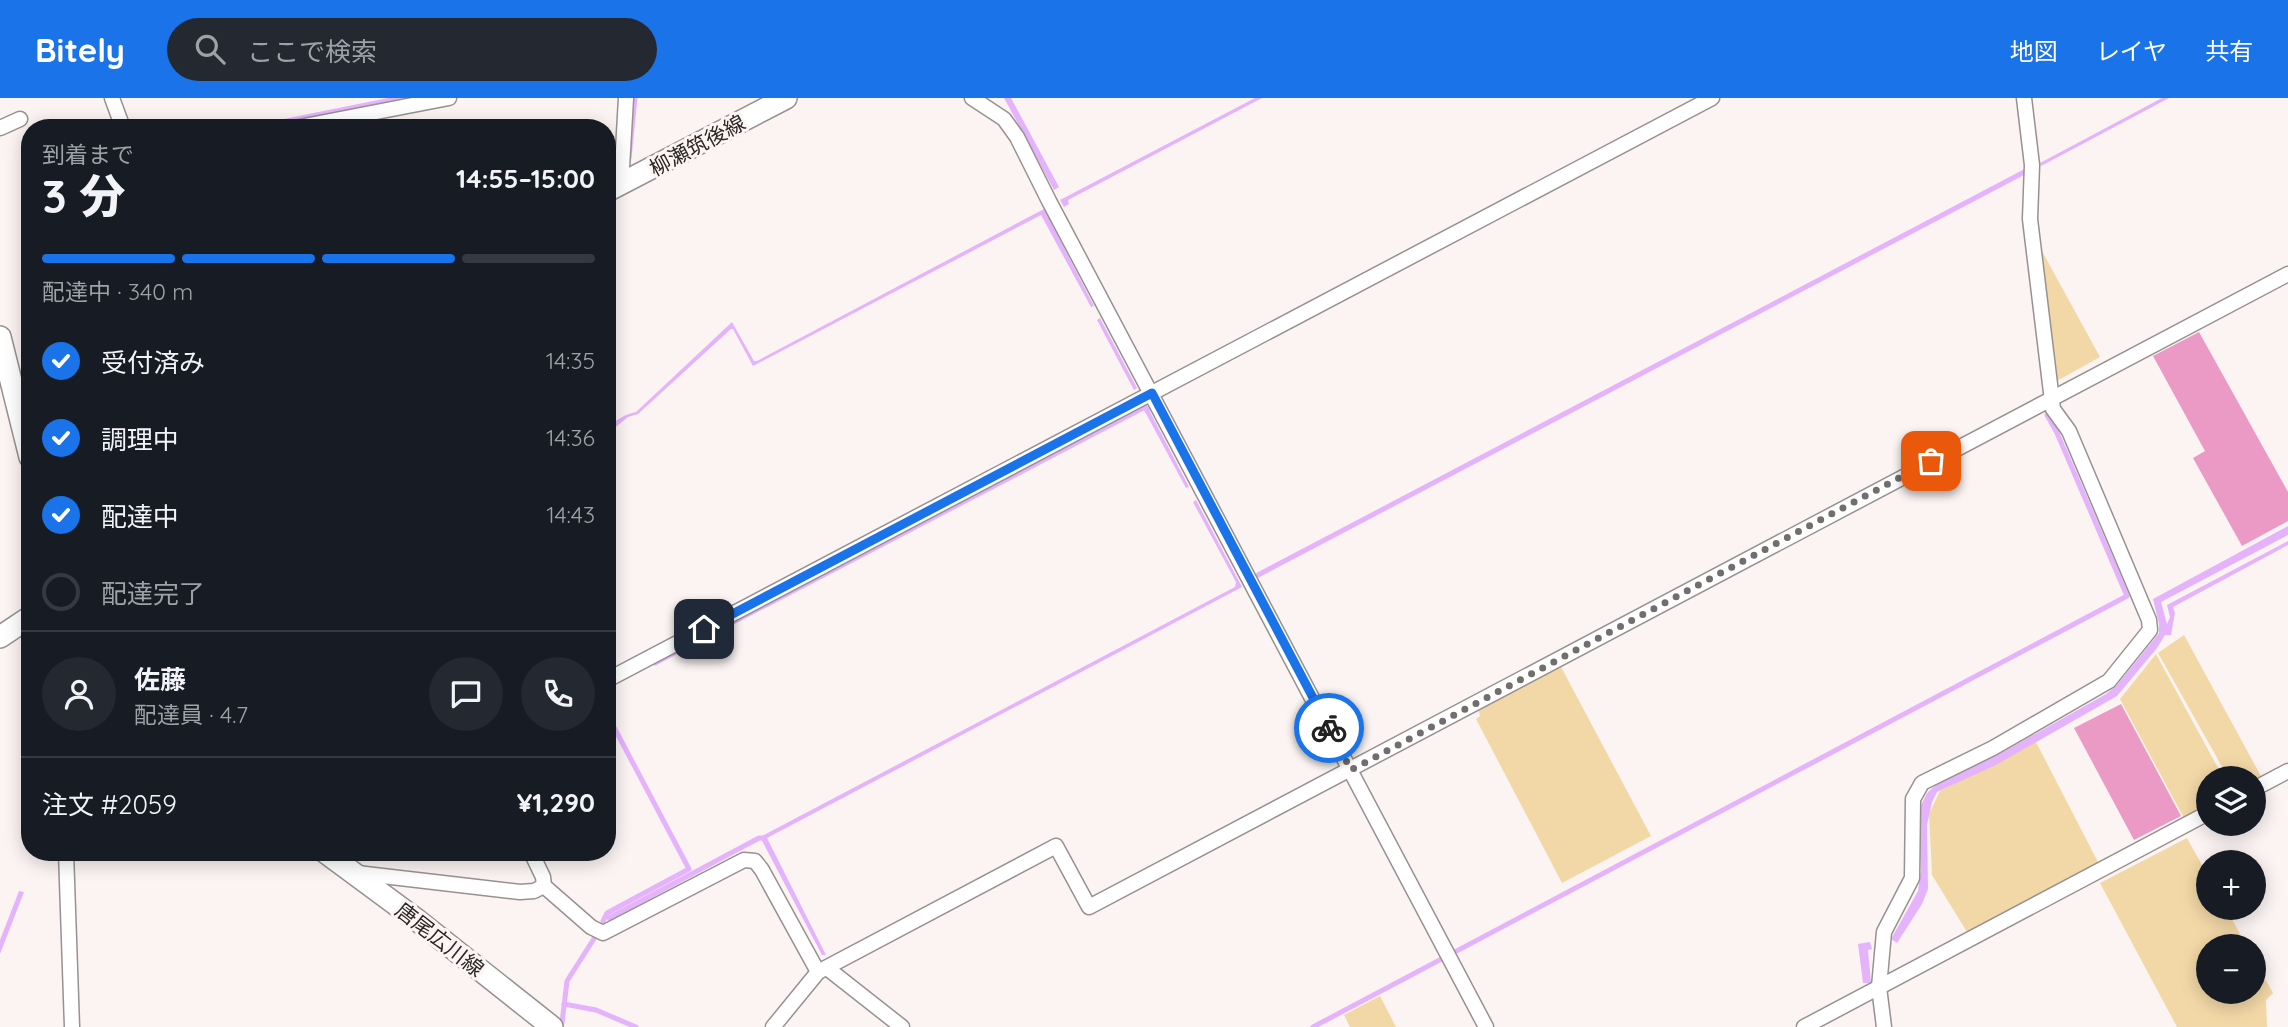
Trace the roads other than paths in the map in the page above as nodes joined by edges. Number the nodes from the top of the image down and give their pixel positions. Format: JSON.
{"nodes":[{"id":1,"x":112,"y":98,"type":"edge"},
{"id":2,"x":449,"y":98,"type":"edge"},
{"id":3,"x":626,"y":98,"type":"edge"},
{"id":4,"x":786,"y":98,"type":"edge"},
{"id":5,"x":972,"y":98,"type":"edge"},
{"id":6,"x":1676,"y":98,"type":"edge"},
{"id":7,"x":1712,"y":98,"type":"edge"},
{"id":8,"x":2024,"y":98,"type":"edge"},
{"id":9,"x":1684,"y":112,"type":"junction"},
{"id":10,"x":20,"y":118,"type":"dead end"},
{"id":11,"x":120,"y":119,"type":"edge"},
{"id":12,"x":370,"y":119,"type":"edge"},
{"id":13,"x":0,"y":128,"type":"edge"},
{"id":14,"x":616,"y":173,"type":"edge"},
{"id":15,"x":616,"y":187,"type":"edge"},
{"id":16,"x":2288,"y":274,"type":"edge"},
{"id":17,"x":0,"y":337,"type":"edge"},
{"id":18,"x":1152,"y":393,"type":"junction"},
{"id":19,"x":2052,"y":397,"type":"junction"},
{"id":20,"x":21,"y":421,"type":"edge"},
{"id":21,"x":21,"y":623,"type":"edge"},
{"id":22,"x":0,"y":637,"type":"edge"},
{"id":23,"x":616,"y":675,"type":"edge"},
{"id":24,"x":1351,"y":770,"type":"junction"},
{"id":25,"x":2288,"y":771,"type":"edge"},
{"id":26,"x":2266,"y":783,"type":"edge"},
{"id":27,"x":2196,"y":819,"type":"edge"},
{"id":28,"x":65,"y":861,"type":"edge"},
{"id":29,"x":337,"y":861,"type":"edge"},
{"id":30,"x":535,"y":861,"type":"edge"},
{"id":31,"x":353,"y":873,"type":"junction"},
{"id":32,"x":544,"y":886,"type":"junction"},
{"id":33,"x":822,"y":970,"type":"junction"},
{"id":34,"x":1879,"y":987,"type":"junction"},
{"id":35,"x":72,"y":1027,"type":"edge"},
{"id":36,"x":552,"y":1027,"type":"edge"},
{"id":37,"x":773,"y":1027,"type":"edge"},
{"id":38,"x":902,"y":1027,"type":"edge"},
{"id":39,"x":1486,"y":1027,"type":"edge"},
{"id":40,"x":1804,"y":1027,"type":"edge"},
{"id":41,"x":1884,"y":1027,"type":"edge"}],
"edges":[{"from":1,"to":11,"type":"street"},
{"from":2,"to":12,"type":"street"},
{"from":3,"to":14,"type":"street"},
{"from":4,"to":15,"type":"main road","name":"柳瀬筑後線"},
{"from":5,"to":18,"type":"street"},
{"from":6,"to":9,"type":"street"},
{"from":7,"to":9,"type":"street"},
{"from":8,"to":19,"type":"street"},
{"from":9,"to":18,"type":"street"},
{"from":10,"to":13,"type":"street"},
{"from":16,"to":19,"type":"street"},
{"from":17,"to":20,"type":"main road"},
{"from":18,"to":23,"type":"street"},
{"from":18,"to":24,"type":"street"},
{"from":19,"to":24,"type":"street"},
{"from":19,"to":34,"type":"street"},
{"from":21,"to":22,"type":"main road"},
{"from":24,"to":33,"type":"street"},
{"from":24,"to":39,"type":"street"},
{"from":25,"to":26,"type":"street"},
{"from":27,"to":34,"type":"street"},
{"from":28,"to":35,"type":"street"},
{"from":29,"to":31,"type":"main road","name":"唐尾広川線"},
{"from":30,"to":32,"type":"street"},
{"from":31,"to":32,"type":"street"},
{"from":31,"to":36,"type":"main road","name":"唐尾広川線"},
{"from":32,"to":33,"type":"street"},
{"from":33,"to":37,"type":"street"},
{"from":33,"to":38,"type":"street"},
{"from":34,"to":40,"type":"street"},
{"from":34,"to":41,"type":"street"}]}
